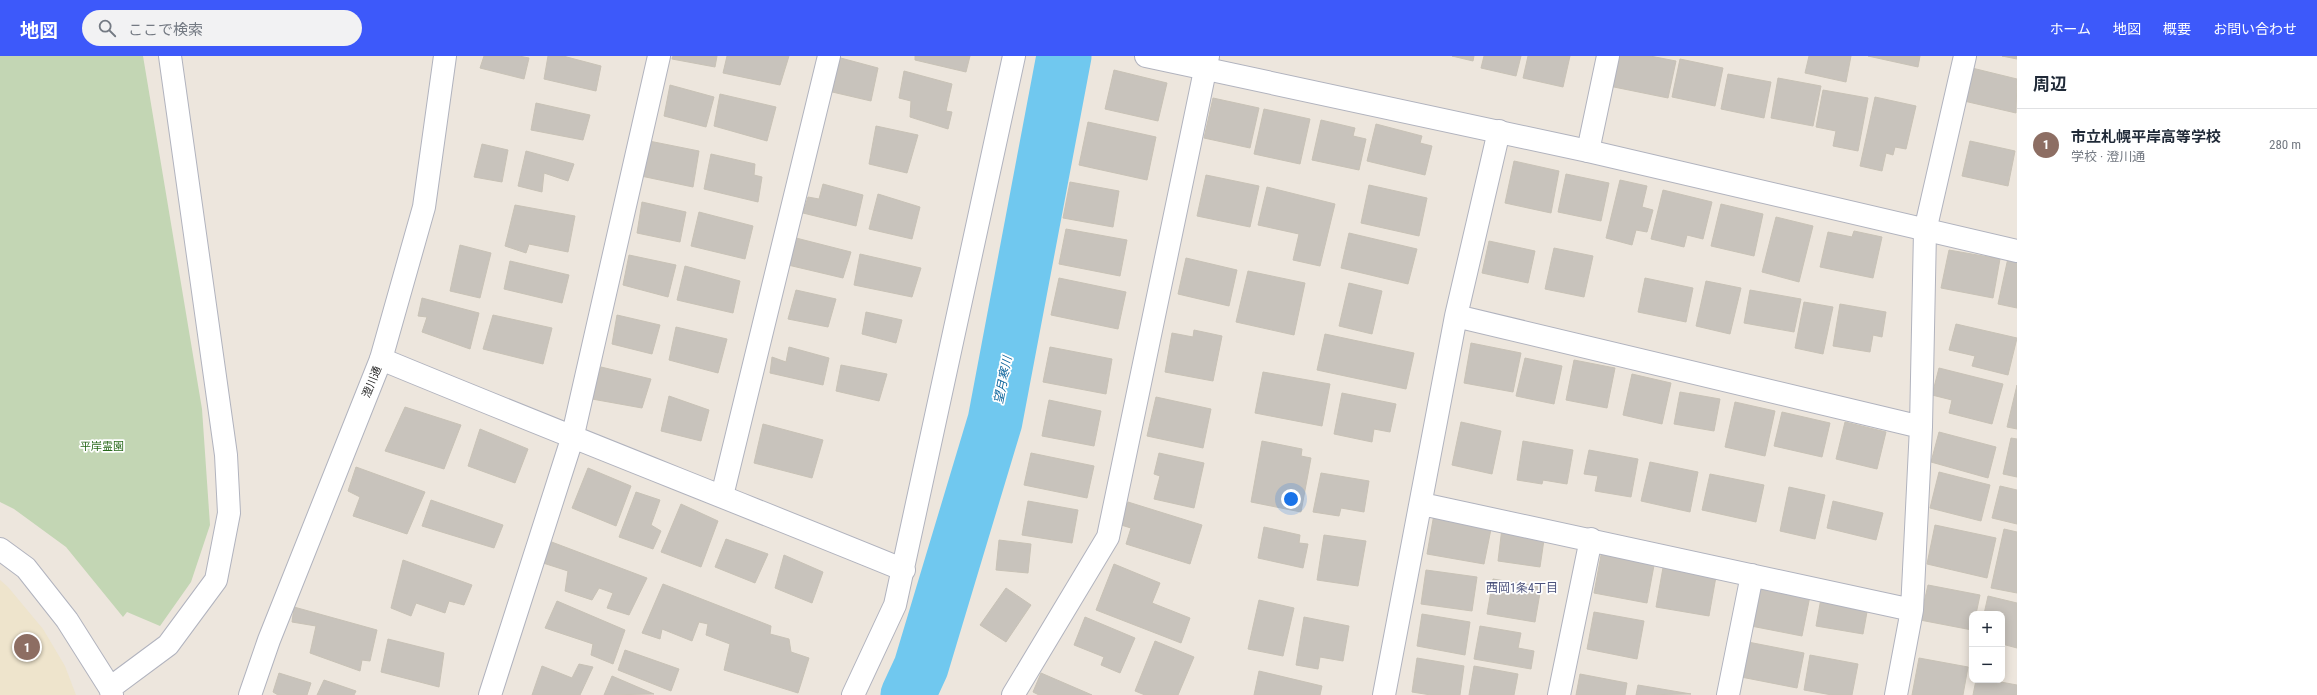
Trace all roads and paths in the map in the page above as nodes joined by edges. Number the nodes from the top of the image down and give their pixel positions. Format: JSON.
{"nodes":[{"id":1,"x":170,"y":56,"type":"edge"},
{"id":2,"x":445,"y":56,"type":"edge"},
{"id":3,"x":659,"y":56,"type":"edge"},
{"id":4,"x":829,"y":56,"type":"edge"},
{"id":5,"x":1014,"y":56,"type":"edge"},
{"id":6,"x":1146,"y":56,"type":"edge"},
{"id":7,"x":1608,"y":56,"type":"edge"},
{"id":8,"x":1965,"y":56,"type":"edge"},
{"id":9,"x":1207,"y":62,"type":"edge"},
{"id":10,"x":1499,"y":131,"type":"junction"},
{"id":11,"x":1588,"y":151,"type":"junction"},
{"id":12,"x":1925,"y":231,"type":"junction"},
{"id":13,"x":2017,"y":251,"type":"edge"},
{"id":14,"x":1456,"y":316,"type":"junction"},
{"id":15,"x":381,"y":359,"type":"junction"},
{"id":16,"x":1921,"y":427,"type":"junction"},
{"id":17,"x":572,"y":439,"type":"junction"},
{"id":18,"x":722,"y":496,"type":"junction"},
{"id":19,"x":1422,"y":504,"type":"junction"},
{"id":20,"x":1590,"y":539,"type":"junction"},
{"id":21,"x":0,"y":549,"type":"edge"},
{"id":22,"x":904,"y":570,"type":"junction"},
{"id":23,"x":1752,"y":576,"type":"junction"},
{"id":24,"x":1912,"y":610,"type":"junction"},
{"id":25,"x":111,"y":692,"type":"edge"},
{"id":26,"x":250,"y":695,"type":"edge"},
{"id":27,"x":490,"y":695,"type":"edge"},
{"id":28,"x":853,"y":695,"type":"edge"},
{"id":29,"x":1013,"y":695,"type":"edge"},
{"id":30,"x":1384,"y":695,"type":"edge"},
{"id":31,"x":1560,"y":695,"type":"edge"},
{"id":32,"x":1728,"y":695,"type":"edge"},
{"id":33,"x":1896,"y":695,"type":"edge"}],
"edges":[{"from":1,"to":25,"type":"street"},
{"from":2,"to":15,"type":"street","name":"澄川通"},
{"from":3,"to":17,"type":"street"},
{"from":4,"to":18,"type":"street"},
{"from":5,"to":22,"type":"street"},
{"from":6,"to":9,"type":"street"},
{"from":7,"to":11,"type":"street"},
{"from":8,"to":12,"type":"street"},
{"from":9,"to":10,"type":"street"},
{"from":9,"to":29,"type":"street"},
{"from":10,"to":11,"type":"street"},
{"from":10,"to":14,"type":"street"},
{"from":11,"to":12,"type":"street"},
{"from":12,"to":13,"type":"street"},
{"from":12,"to":16,"type":"street"},
{"from":14,"to":16,"type":"street"},
{"from":14,"to":19,"type":"street"},
{"from":15,"to":17,"type":"street"},
{"from":15,"to":26,"type":"street","name":"澄川通"},
{"from":16,"to":24,"type":"street"},
{"from":17,"to":18,"type":"street"},
{"from":17,"to":27,"type":"street"},
{"from":18,"to":22,"type":"street"},
{"from":19,"to":20,"type":"street"},
{"from":19,"to":30,"type":"street"},
{"from":20,"to":23,"type":"street"},
{"from":20,"to":31,"type":"street"},
{"from":21,"to":25,"type":"street"},
{"from":22,"to":28,"type":"street"},
{"from":23,"to":24,"type":"street"},
{"from":23,"to":32,"type":"street"},
{"from":24,"to":33,"type":"street"}]}
